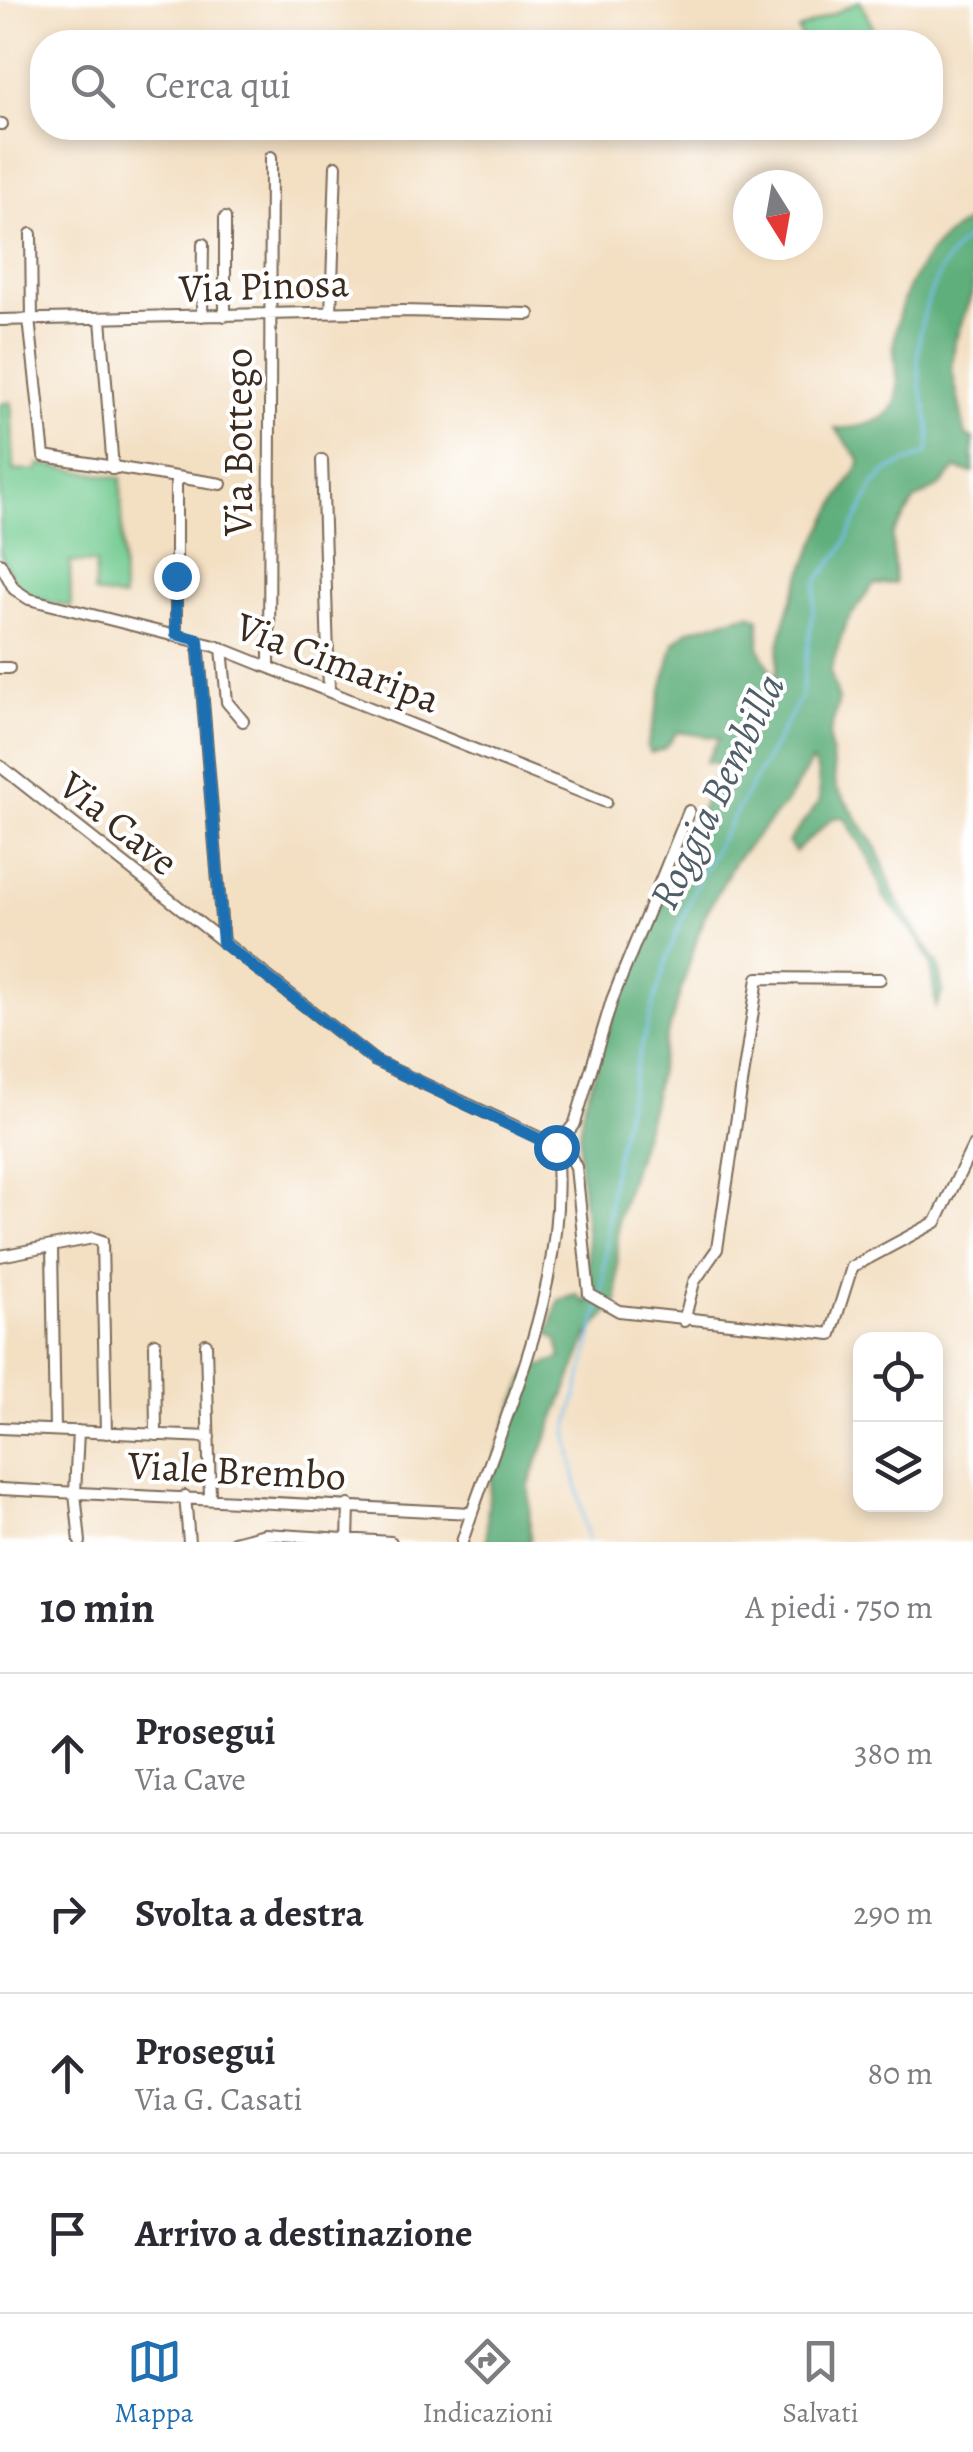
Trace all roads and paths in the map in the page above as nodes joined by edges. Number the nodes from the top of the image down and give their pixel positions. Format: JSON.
{"nodes":[{"id":1,"x":271,"y":157,"type":"dead end"},
{"id":2,"x":336,"y":166,"type":"dead end"},
{"id":3,"x":225,"y":218,"type":"dead end"},
{"id":4,"x":31,"y":234,"type":"dead end"},
{"id":5,"x":202,"y":244,"type":"dead end"},
{"id":6,"x":331,"y":313,"type":"junction"},
{"id":7,"x":529,"y":314,"type":"dead end"},
{"id":8,"x":267,"y":315,"type":"junction"},
{"id":9,"x":202,"y":316,"type":"junction"},
{"id":10,"x":224,"y":316,"type":"junction"},
{"id":11,"x":101,"y":319,"type":"junction"},
{"id":12,"x":0,"y":320,"type":"edge"},
{"id":13,"x":30,"y":320,"type":"junction"},
{"id":14,"x":322,"y":460,"type":"dead end"},
{"id":15,"x":113,"y":469,"type":"junction"},
{"id":16,"x":176,"y":478,"type":"junction"},
{"id":17,"x":221,"y":484,"type":"dead end"},
{"id":18,"x":0,"y":563,"type":"edge"},
{"id":19,"x":176,"y":634,"type":"junction"},
{"id":20,"x":198,"y":640,"type":"junction"},
{"id":21,"x":222,"y":648,"type":"junction"},
{"id":22,"x":270,"y":666,"type":"junction"},
{"id":23,"x":329,"y":689,"type":"junction"},
{"id":24,"x":243,"y":721,"type":"dead end"},
{"id":25,"x":0,"y":766,"type":"edge"},
{"id":26,"x":606,"y":802,"type":"dead end"},
{"id":27,"x":689,"y":811,"type":"dead end"},
{"id":28,"x":223,"y":943,"type":"junction"},
{"id":29,"x":880,"y":979,"type":"dead end"},
{"id":30,"x":973,"y":1146,"type":"edge"},
{"id":31,"x":556,"y":1147,"type":"junction"},
{"id":32,"x":52,"y":1246,"type":"junction"},
{"id":33,"x":0,"y":1256,"type":"edge"},
{"id":34,"x":684,"y":1321,"type":"junction"},
{"id":35,"x":155,"y":1343,"type":"dead end"},
{"id":36,"x":206,"y":1344,"type":"dead end"},
{"id":37,"x":0,"y":1428,"type":"edge"},
{"id":38,"x":54,"y":1430,"type":"junction"},
{"id":39,"x":78,"y":1432,"type":"junction"},
{"id":40,"x":106,"y":1433,"type":"junction"},
{"id":41,"x":156,"y":1435,"type":"junction"},
{"id":42,"x":208,"y":1437,"type":"junction"},
{"id":43,"x":0,"y":1489,"type":"edge"},
{"id":44,"x":75,"y":1493,"type":"junction"},
{"id":45,"x":185,"y":1496,"type":"junction"},
{"id":46,"x":210,"y":1497,"type":"junction"},
{"id":47,"x":349,"y":1505,"type":"junction"},
{"id":48,"x":472,"y":1512,"type":"junction"},
{"id":49,"x":348,"y":1540,"type":"edge"},
{"id":50,"x":80,"y":1542,"type":"edge"},
{"id":51,"x":189,"y":1542,"type":"edge"},
{"id":52,"x":234,"y":1542,"type":"edge"},
{"id":53,"x":391,"y":1542,"type":"edge"},
{"id":54,"x":462,"y":1542,"type":"edge"}],
"edges":[{"from":1,"to":8,"type":"street","name":"Via Bottego"},
{"from":2,"to":6,"type":"street"},
{"from":3,"to":10,"type":"street"},
{"from":4,"to":13,"type":"street"},
{"from":5,"to":9,"type":"street"},
{"from":6,"to":7,"type":"street","name":"Via Pinosa"},
{"from":6,"to":8,"type":"street","name":"Via Pinosa"},
{"from":8,"to":10,"type":"street","name":"Via Pinosa"},
{"from":8,"to":22,"type":"street","name":"Via Bottego"},
{"from":9,"to":10,"type":"street","name":"Via Pinosa"},
{"from":9,"to":11,"type":"street","name":"Via Pinosa"},
{"from":11,"to":13,"type":"street","name":"Via Pinosa"},
{"from":11,"to":15,"type":"street"},
{"from":12,"to":13,"type":"street","name":"Via Pinosa"},
{"from":13,"to":15,"type":"street"},
{"from":14,"to":23,"type":"street"},
{"from":15,"to":16,"type":"street"},
{"from":16,"to":17,"type":"street"},
{"from":16,"to":19,"type":"street"},
{"from":18,"to":19,"type":"street","name":"Via Cimaripa"},
{"from":19,"to":20,"type":"street","name":"Via Cimaripa"},
{"from":20,"to":21,"type":"street","name":"Via Cimaripa"},
{"from":20,"to":28,"type":"street"},
{"from":21,"to":22,"type":"street","name":"Via Cimaripa"},
{"from":21,"to":24,"type":"street"},
{"from":22,"to":23,"type":"street","name":"Via Cimaripa"},
{"from":23,"to":26,"type":"street","name":"Via Cimaripa"},
{"from":25,"to":28,"type":"street","name":"Via Cave"},
{"from":27,"to":31,"type":"street"},
{"from":28,"to":31,"type":"street","name":"Via Cave"},
{"from":29,"to":34,"type":"street"},
{"from":30,"to":34,"type":"street"},
{"from":31,"to":34,"type":"street"},
{"from":31,"to":48,"type":"street"},
{"from":32,"to":33,"type":"street"},
{"from":32,"to":38,"type":"street"},
{"from":32,"to":40,"type":"street"},
{"from":35,"to":41,"type":"street"},
{"from":36,"to":42,"type":"street"},
{"from":37,"to":38,"type":"street"},
{"from":38,"to":39,"type":"street"},
{"from":39,"to":40,"type":"street"},
{"from":39,"to":44,"type":"street"},
{"from":40,"to":41,"type":"street"},
{"from":41,"to":42,"type":"street"},
{"from":42,"to":46,"type":"street"},
{"from":43,"to":44,"type":"street","name":"Viale Brembo"},
{"from":44,"to":45,"type":"street","name":"Viale Brembo"},
{"from":44,"to":50,"type":"street"},
{"from":45,"to":46,"type":"street","name":"Viale Brembo"},
{"from":45,"to":51,"type":"street"},
{"from":46,"to":47,"type":"street","name":"Viale Brembo"},
{"from":47,"to":48,"type":"street","name":"Viale Brembo"},
{"from":47,"to":49,"type":"street"},
{"from":48,"to":54,"type":"street"},
{"from":49,"to":52,"type":"street"},
{"from":49,"to":53,"type":"street"}]}
